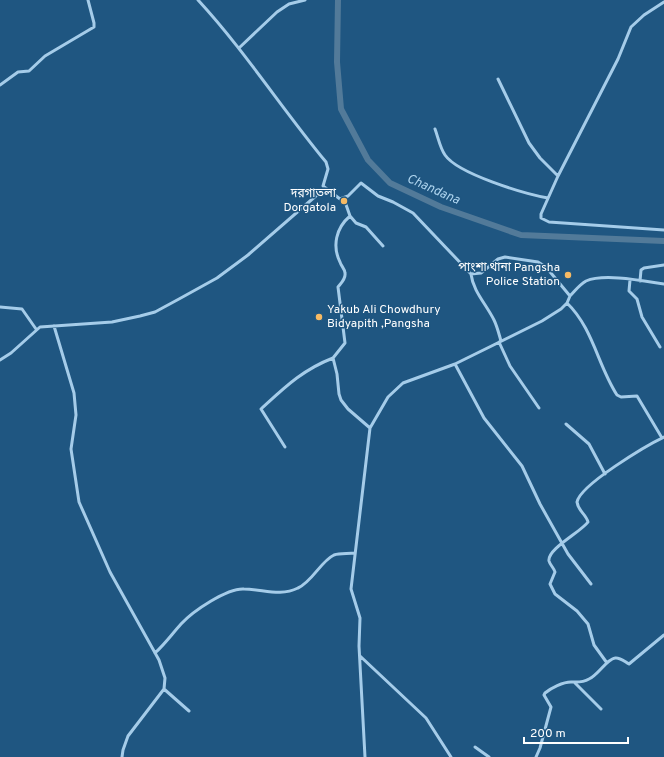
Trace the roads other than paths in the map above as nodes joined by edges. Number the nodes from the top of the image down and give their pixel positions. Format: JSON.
{"nodes":[{"id":1,"x":88,"y":0,"type":"edge"},
{"id":2,"x":198,"y":0,"type":"edge"},
{"id":3,"x":305,"y":0,"type":"edge"},
{"id":4,"x":664,"y":2,"type":"edge"},
{"id":5,"x":239,"y":48,"type":"junction"},
{"id":6,"x":498,"y":79,"type":"dead end"},
{"id":7,"x":0,"y":85,"type":"edge"},
{"id":8,"x":435,"y":129,"type":"dead end"},
{"id":9,"x":558,"y":176,"type":"junction"},
{"id":10,"x":324,"y":188,"type":"junction"},
{"id":11,"x":548,"y":198,"type":"junction"},
{"id":12,"x":344,"y":199,"type":"junction"},
{"id":13,"x":350,"y":216,"type":"junction"},
{"id":14,"x":664,"y":230,"type":"edge"},
{"id":15,"x":383,"y":246,"type":"dead end"},
{"id":16,"x":664,"y":265,"type":"edge"},
{"id":17,"x":471,"y":274,"type":"junction"},
{"id":18,"x":630,"y":280,"type":"junction"},
{"id":19,"x":640,"y":281,"type":"junction"},
{"id":20,"x":664,"y":284,"type":"edge"},
{"id":21,"x":570,"y":296,"type":"junction"},
{"id":22,"x":567,"y":303,"type":"junction"},
{"id":23,"x":0,"y":307,"type":"edge"},
{"id":24,"x":54,"y":326,"type":"junction"},
{"id":25,"x":36,"y":329,"type":"junction"},
{"id":26,"x":500,"y":342,"type":"junction"},
{"id":27,"x":660,"y":347,"type":"dead end"},
{"id":28,"x":333,"y":358,"type":"junction"},
{"id":29,"x":0,"y":360,"type":"edge"},
{"id":30,"x":455,"y":364,"type":"junction"},
{"id":31,"x":539,"y":408,"type":"dead end"},
{"id":32,"x":566,"y":424,"type":"dead end"},
{"id":33,"x":370,"y":428,"type":"junction"},
{"id":34,"x":663,"y":437,"type":"edge"},
{"id":35,"x":284,"y":447,"type":"dead end"},
{"id":36,"x":605,"y":474,"type":"junction"},
{"id":37,"x":562,"y":543,"type":"junction"},
{"id":38,"x":355,"y":553,"type":"junction"},
{"id":39,"x":591,"y":584,"type":"dead end"},
{"id":40,"x":664,"y":635,"type":"edge"},
{"id":41,"x":155,"y":653,"type":"junction"},
{"id":42,"x":360,"y":656,"type":"junction"},
{"id":43,"x":607,"y":664,"type":"junction"},
{"id":44,"x":575,"y":683,"type":"junction"},
{"id":45,"x":164,"y":689,"type":"junction"},
{"id":46,"x":601,"y":709,"type":"dead end"},
{"id":47,"x":189,"y":711,"type":"dead end"},
{"id":48,"x":475,"y":746,"type":"dead end"},
{"id":49,"x":122,"y":757,"type":"edge"},
{"id":50,"x":365,"y":757,"type":"edge"},
{"id":51,"x":451,"y":757,"type":"edge"},
{"id":52,"x":489,"y":757,"type":"edge"},
{"id":53,"x":536,"y":757,"type":"edge"}],
"edges":[{"from":1,"to":7,"type":"street"},
{"from":2,"to":5,"type":"street"},
{"from":3,"to":5,"type":"street"},
{"from":4,"to":9,"type":"street"},
{"from":5,"to":10,"type":"street"},
{"from":6,"to":9,"type":"street"},
{"from":8,"to":11,"type":"street"},
{"from":9,"to":11,"type":"street"},
{"from":10,"to":12,"type":"street"},
{"from":10,"to":24,"type":"street"},
{"from":11,"to":14,"type":"street"},
{"from":12,"to":13,"type":"street"},
{"from":12,"to":17,"type":"street"},
{"from":13,"to":15,"type":"street"},
{"from":13,"to":28,"type":"street"},
{"from":16,"to":19,"type":"street"},
{"from":17,"to":21,"type":"street"},
{"from":17,"to":26,"type":"street"},
{"from":18,"to":19,"type":"street"},
{"from":18,"to":21,"type":"street"},
{"from":18,"to":27,"type":"street"},
{"from":19,"to":20,"type":"street"},
{"from":21,"to":22,"type":"street"},
{"from":22,"to":26,"type":"street"},
{"from":22,"to":34,"type":"street"},
{"from":23,"to":25,"type":"street"},
{"from":24,"to":25,"type":"street"},
{"from":24,"to":41,"type":"street"},
{"from":25,"to":29,"type":"street"},
{"from":26,"to":30,"type":"street"},
{"from":26,"to":31,"type":"street"},
{"from":28,"to":33,"type":"street"},
{"from":28,"to":35,"type":"street"},
{"from":30,"to":33,"type":"street"},
{"from":30,"to":37,"type":"street"},
{"from":32,"to":36,"type":"street"},
{"from":33,"to":38,"type":"street"},
{"from":34,"to":36,"type":"street"},
{"from":36,"to":37,"type":"street"},
{"from":37,"to":39,"type":"street"},
{"from":37,"to":43,"type":"street"},
{"from":38,"to":41,"type":"street"},
{"from":38,"to":42,"type":"street"},
{"from":40,"to":43,"type":"street"},
{"from":41,"to":45,"type":"street"},
{"from":42,"to":50,"type":"street"},
{"from":42,"to":51,"type":"street"},
{"from":43,"to":44,"type":"street"},
{"from":44,"to":46,"type":"street"},
{"from":44,"to":53,"type":"street"},
{"from":45,"to":47,"type":"street"},
{"from":45,"to":49,"type":"street"},
{"from":48,"to":52,"type":"street"}]}
